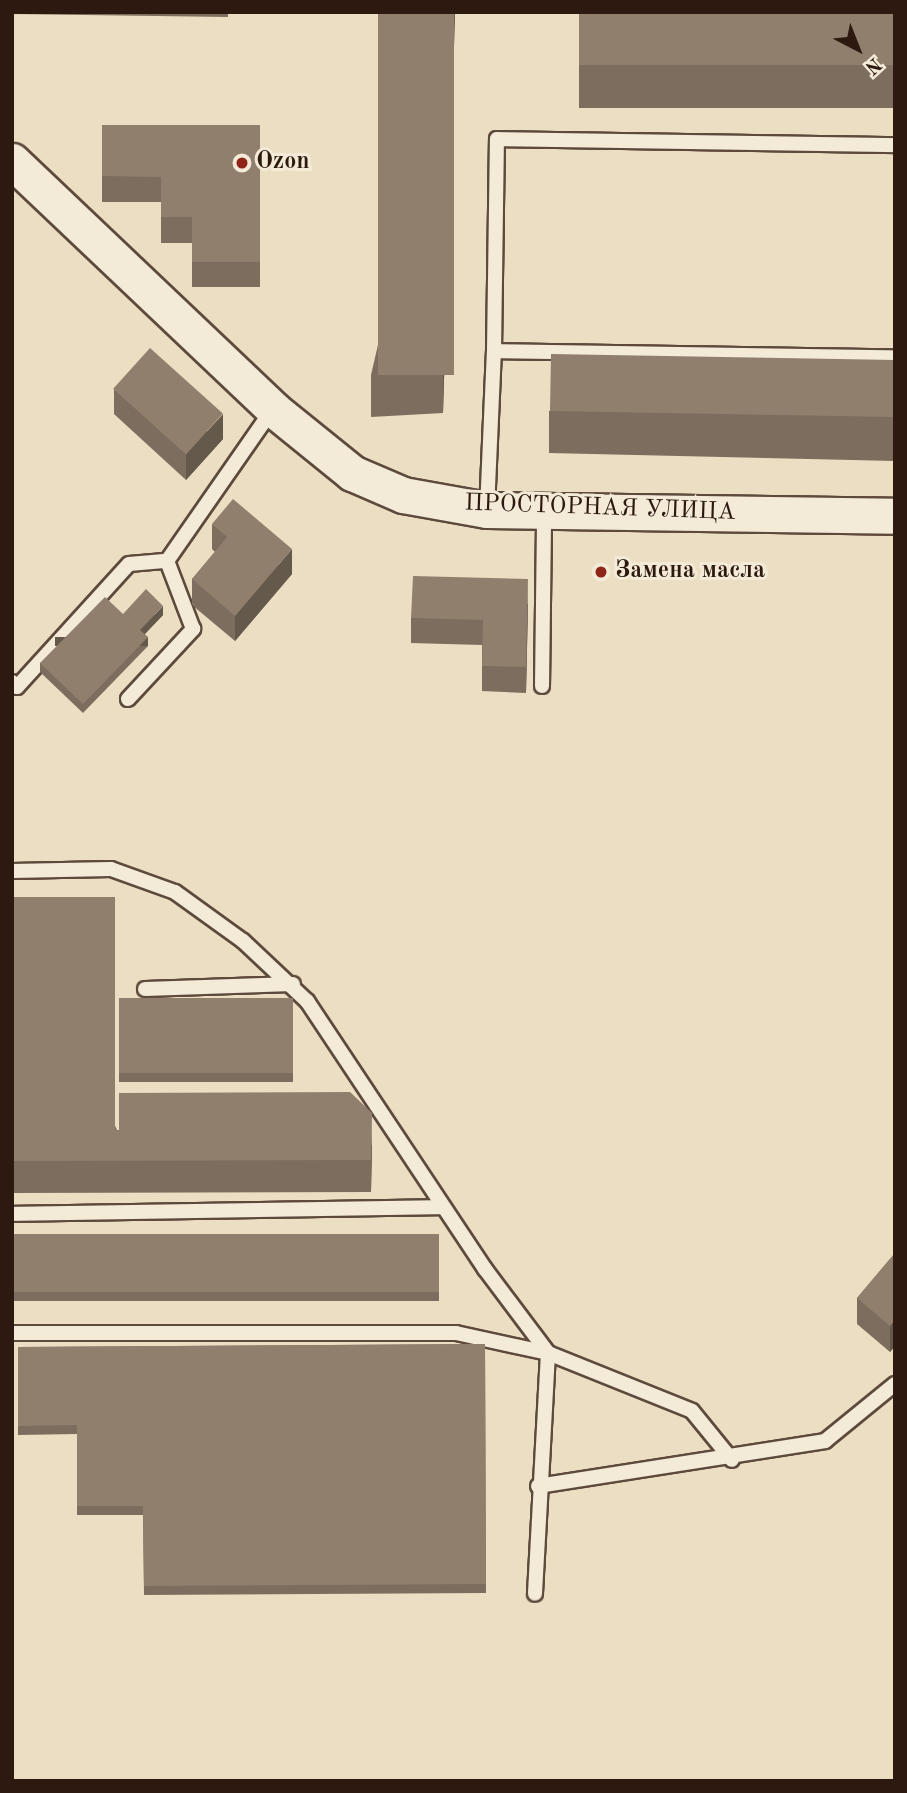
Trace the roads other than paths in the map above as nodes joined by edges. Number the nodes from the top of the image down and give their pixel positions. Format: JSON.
{"nodes":[{"id":1,"x":895,"y":145,"type":"edge"},
{"id":2,"x":12,"y":161,"type":"edge"},
{"id":3,"x":494,"y":351,"type":"junction"},
{"id":4,"x":895,"y":357,"type":"edge"},
{"id":5,"x":273,"y":408,"type":"junction"},
{"id":6,"x":487,"y":510,"type":"junction"},
{"id":7,"x":544,"y":511,"type":"junction"},
{"id":8,"x":895,"y":516,"type":"edge"},
{"id":9,"x":167,"y":561,"type":"junction"},
{"id":10,"x":12,"y":682,"type":"edge"},
{"id":11,"x":542,"y":686,"type":"dead end"},
{"id":12,"x":128,"y":699,"type":"dead end"},
{"id":13,"x":12,"y":871,"type":"edge"},
{"id":14,"x":293,"y":984,"type":"junction"},
{"id":15,"x":145,"y":989,"type":"dead end"},
{"id":16,"x":347,"y":1104,"type":"edge"},
{"id":17,"x":374,"y":1104,"type":"junction"},
{"id":18,"x":443,"y":1207,"type":"junction"},
{"id":19,"x":12,"y":1214,"type":"edge"},
{"id":20,"x":12,"y":1333,"type":"edge"},
{"id":21,"x":548,"y":1353,"type":"junction"},
{"id":22,"x":895,"y":1384,"type":"edge"},
{"id":23,"x":732,"y":1460,"type":"junction"},
{"id":24,"x":538,"y":1486,"type":"junction"},
{"id":25,"x":535,"y":1594,"type":"dead end"}],
"edges":[{"from":1,"to":3,"type":"lane"},
{"from":2,"to":5,"type":"street","name":"ПРОСТОРНАЯ УЛИЦА"},
{"from":3,"to":4,"type":"lane"},
{"from":3,"to":6,"type":"lane"},
{"from":5,"to":6,"type":"street","name":"ПРОСТОРНАЯ УЛИЦА"},
{"from":5,"to":9,"type":"lane"},
{"from":6,"to":7,"type":"street","name":"ПРОСТОРНАЯ УЛИЦА"},
{"from":7,"to":8,"type":"street","name":"ПРОСТОРНАЯ УЛИЦА"},
{"from":7,"to":11,"type":"lane"},
{"from":9,"to":10,"type":"lane"},
{"from":9,"to":12,"type":"lane"},
{"from":13,"to":14,"type":"lane"},
{"from":14,"to":15,"type":"lane"},
{"from":14,"to":17,"type":"lane"},
{"from":16,"to":17,"type":"lane"},
{"from":17,"to":18,"type":"lane"},
{"from":18,"to":19,"type":"lane"},
{"from":18,"to":21,"type":"lane"},
{"from":20,"to":21,"type":"lane"},
{"from":21,"to":23,"type":"lane"},
{"from":21,"to":24,"type":"lane"},
{"from":22,"to":23,"type":"lane"},
{"from":23,"to":24,"type":"lane"},
{"from":24,"to":25,"type":"lane"}]}
